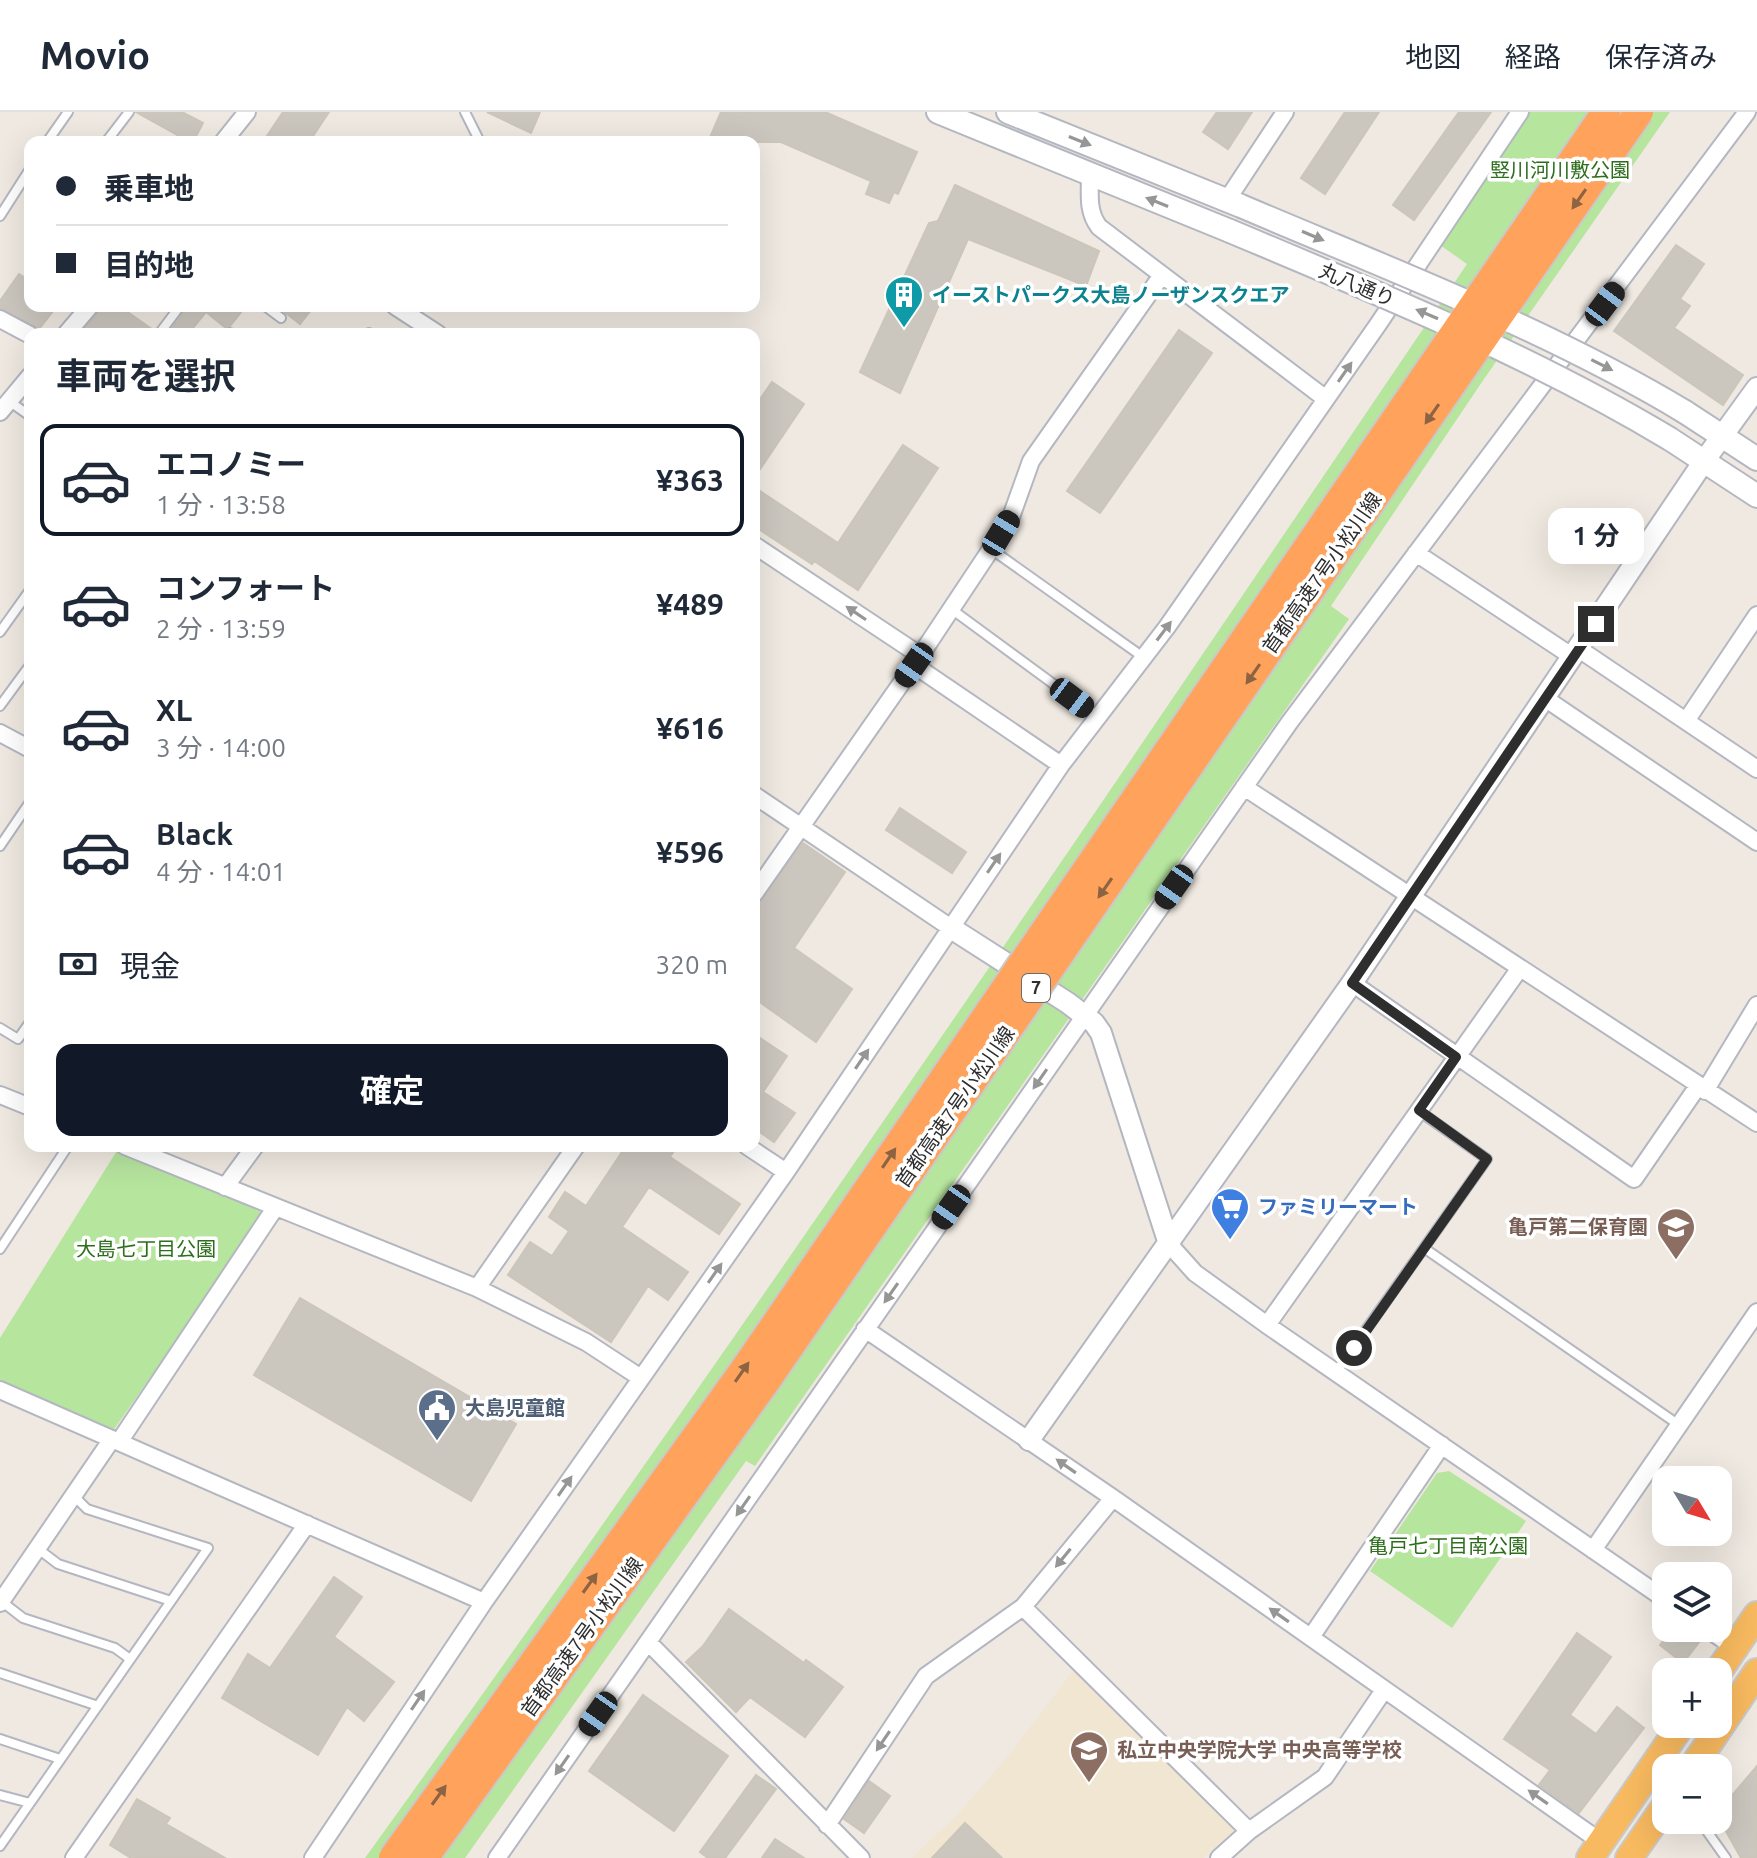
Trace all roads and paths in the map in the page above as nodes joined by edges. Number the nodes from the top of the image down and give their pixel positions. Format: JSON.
{"nodes":[{"id":1,"x":68,"y":112,"type":"edge"},
{"id":2,"x":129,"y":112,"type":"edge"},
{"id":3,"x":247,"y":112,"type":"edge"},
{"id":4,"x":465,"y":112,"type":"edge"},
{"id":5,"x":938,"y":112,"type":"edge"},
{"id":6,"x":1008,"y":112,"type":"edge"},
{"id":7,"x":1285,"y":112,"type":"edge"},
{"id":8,"x":1520,"y":112,"type":"edge"},
{"id":9,"x":1606,"y":112,"type":"edge"},
{"id":10,"x":1639,"y":112,"type":"edge"},
{"id":11,"x":1747,"y":112,"type":"edge"},
{"id":12,"x":51,"y":136,"type":"edge"},
{"id":13,"x":111,"y":136,"type":"edge"},
{"id":14,"x":228,"y":136,"type":"edge"},
{"id":15,"x":477,"y":136,"type":"edge"},
{"id":16,"x":1090,"y":175,"type":"junction"},
{"id":17,"x":24,"y":178,"type":"edge"},
{"id":18,"x":1234,"y":203,"type":"junction"},
{"id":19,"x":0,"y":216,"type":"edge"},
{"id":20,"x":1162,"y":275,"type":"junction"},
{"id":21,"x":85,"y":312,"type":"edge"},
{"id":22,"x":273,"y":312,"type":"edge"},
{"id":23,"x":404,"y":312,"type":"edge"},
{"id":24,"x":281,"y":318,"type":"dead end"},
{"id":25,"x":0,"y":319,"type":"edge"},
{"id":26,"x":71,"y":328,"type":"edge"},
{"id":27,"x":429,"y":328,"type":"edge"},
{"id":28,"x":24,"y":332,"type":"edge"},
{"id":29,"x":24,"y":383,"type":"edge"},
{"id":30,"x":1757,"y":388,"type":"edge"},
{"id":31,"x":1326,"y":399,"type":"junction"},
{"id":32,"x":4,"y":406,"type":"edge"},
{"id":33,"x":24,"y":414,"type":"edge"},
{"id":34,"x":1722,"y":436,"type":"junction"},
{"id":35,"x":1757,"y":459,"type":"edge"},
{"id":36,"x":1704,"y":461,"type":"junction"},
{"id":37,"x":1757,"y":496,"type":"edge"},
{"id":38,"x":760,"y":549,"type":"edge"},
{"id":39,"x":991,"y":549,"type":"junction"},
{"id":40,"x":1416,"y":553,"type":"junction"},
{"id":41,"x":24,"y":598,"type":"edge"},
{"id":42,"x":950,"y":608,"type":"junction"},
{"id":43,"x":1757,"y":615,"type":"edge"},
{"id":44,"x":0,"y":632,"type":"edge"},
{"id":45,"x":1750,"y":639,"type":"edge"},
{"id":46,"x":1576,"y":653,"type":"junction"},
{"id":47,"x":1143,"y":657,"type":"junction"},
{"id":48,"x":917,"y":660,"type":"junction"},
{"id":49,"x":24,"y":673,"type":"edge"},
{"id":50,"x":1546,"y":699,"type":"junction"},
{"id":51,"x":0,"y":706,"type":"edge"},
{"id":52,"x":1097,"y":716,"type":"junction"},
{"id":53,"x":1686,"y":721,"type":"junction"},
{"id":54,"x":0,"y":733,"type":"edge"},
{"id":55,"x":24,"y":746,"type":"edge"},
{"id":56,"x":1061,"y":765,"type":"junction"},
{"id":57,"x":1757,"y":769,"type":"edge"},
{"id":58,"x":1244,"y":787,"type":"junction"},
{"id":59,"x":760,"y":799,"type":"edge"},
{"id":60,"x":24,"y":811,"type":"edge"},
{"id":61,"x":801,"y":827,"type":"junction"},
{"id":62,"x":1757,"y":842,"type":"edge"},
{"id":63,"x":0,"y":846,"type":"edge"},
{"id":64,"x":760,"y":885,"type":"edge"},
{"id":65,"x":1411,"y":897,"type":"junction"},
{"id":66,"x":951,"y":928,"type":"junction"},
{"id":67,"x":1520,"y":968,"type":"junction"},
{"id":68,"x":1352,"y":983,"type":"junction"},
{"id":69,"x":1757,"y":1005,"type":"edge"},
{"id":70,"x":1085,"y":1015,"type":"junction"},
{"id":71,"x":0,"y":1028,"type":"edge"},
{"id":72,"x":24,"y":1030,"type":"edge"},
{"id":73,"x":1456,"y":1057,"type":"junction"},
{"id":74,"x":1701,"y":1088,"type":"junction"},
{"id":75,"x":0,"y":1095,"type":"edge"},
{"id":76,"x":24,"y":1105,"type":"edge"},
{"id":77,"x":1419,"y":1110,"type":"junction"},
{"id":78,"x":1757,"y":1123,"type":"edge"},
{"id":79,"x":64,"y":1152,"type":"edge"},
{"id":80,"x":140,"y":1152,"type":"edge"},
{"id":81,"x":251,"y":1152,"type":"edge"},
{"id":82,"x":572,"y":1152,"type":"edge"},
{"id":83,"x":756,"y":1152,"type":"edge"},
{"id":84,"x":786,"y":1172,"type":"junction"},
{"id":85,"x":225,"y":1187,"type":"junction"},
{"id":86,"x":275,"y":1208,"type":"junction"},
{"id":87,"x":1169,"y":1244,"type":"junction"},
{"id":88,"x":1424,"y":1248,"type":"junction"},
{"id":89,"x":0,"y":1249,"type":"edge"},
{"id":90,"x":477,"y":1288,"type":"junction"},
{"id":91,"x":1757,"y":1312,"type":"edge"},
{"id":92,"x":1267,"y":1325,"type":"junction"},
{"id":93,"x":865,"y":1329,"type":"junction"},
{"id":94,"x":1336,"y":1372,"type":"junction"},
{"id":95,"x":641,"y":1378,"type":"junction"},
{"id":96,"x":0,"y":1390,"type":"edge"},
{"id":97,"x":1679,"y":1425,"type":"junction"},
{"id":98,"x":115,"y":1440,"type":"junction"},
{"id":99,"x":1029,"y":1440,"type":"junction"},
{"id":100,"x":1442,"y":1445,"type":"junction"},
{"id":101,"x":74,"y":1495,"type":"junction"},
{"id":102,"x":1113,"y":1498,"type":"junction"},
{"id":103,"x":307,"y":1524,"type":"junction"},
{"id":104,"x":37,"y":1548,"type":"junction"},
{"id":105,"x":1593,"y":1550,"type":"junction"},
{"id":106,"x":1652,"y":1590,"type":"edge"},
{"id":107,"x":171,"y":1601,"type":"junction"},
{"id":108,"x":1,"y":1602,"type":"edge"},
{"id":109,"x":484,"y":1602,"type":"junction"},
{"id":110,"x":1023,"y":1607,"type":"junction"},
{"id":111,"x":1757,"y":1615,"type":"edge"},
{"id":112,"x":1311,"y":1637,"type":"junction"},
{"id":113,"x":648,"y":1642,"type":"junction"},
{"id":114,"x":1727,"y":1642,"type":"edge"},
{"id":115,"x":1734,"y":1647,"type":"junction"},
{"id":116,"x":1727,"y":1658,"type":"edge"},
{"id":117,"x":130,"y":1659,"type":"junction"},
{"id":118,"x":1757,"y":1672,"type":"edge"},
{"id":119,"x":0,"y":1673,"type":"edge"},
{"id":120,"x":1384,"y":1690,"type":"junction"},
{"id":121,"x":98,"y":1706,"type":"junction"},
{"id":122,"x":1672,"y":1738,"type":"edge"},
{"id":123,"x":0,"y":1739,"type":"edge"},
{"id":124,"x":1701,"y":1754,"type":"edge"},
{"id":125,"x":60,"y":1759,"type":"junction"},
{"id":126,"x":0,"y":1795,"type":"edge"},
{"id":127,"x":30,"y":1803,"type":"junction"},
{"id":128,"x":827,"y":1825,"type":"junction"},
{"id":129,"x":1652,"y":1825,"type":"edge"},
{"id":130,"x":1249,"y":1831,"type":"junction"},
{"id":131,"x":1709,"y":1834,"type":"edge"},
{"id":132,"x":0,"y":1846,"type":"edge"},
{"id":133,"x":1596,"y":1850,"type":"edge"},
{"id":134,"x":74,"y":1858,"type":"edge"},
{"id":135,"x":313,"y":1858,"type":"edge"},
{"id":136,"x":393,"y":1858,"type":"edge"},
{"id":137,"x":424,"y":1858,"type":"edge"},
{"id":138,"x":497,"y":1858,"type":"edge"},
{"id":139,"x":861,"y":1858,"type":"edge"},
{"id":140,"x":1219,"y":1858,"type":"edge"},
{"id":141,"x":1629,"y":1858,"type":"edge"},
{"id":142,"x":1726,"y":1858,"type":"edge"}],
"edges":[{"from":1,"to":12,"type":"lane"},
{"from":2,"to":13,"type":"lane"},
{"from":3,"to":14,"type":"street"},
{"from":4,"to":15,"type":"lane"},
{"from":5,"to":16,"type":"main road","name":"丸八通り"},
{"from":6,"to":18,"type":"main road","name":"丸八通り","one_way":true},
{"from":7,"to":18,"type":"street"},
{"from":31,"to":8,"type":"street","one_way":true},
{"from":136,"to":9,"type":"highway","name":"首都高速7号小松川線","number":"7","one_way":true,"bridge":true},
{"from":10,"to":137,"type":"highway","name":"首都高速7号小松川線","number":"7","one_way":true,"bridge":true},
{"from":11,"to":40,"type":"street"},
{"from":16,"to":20,"type":"street"},
{"from":36,"to":16,"type":"main road","name":"丸八通り","one_way":true,"bridge":true},
{"from":17,"to":19,"type":"lane"},
{"from":18,"to":34,"type":"main road","name":"丸八通り","one_way":true,"bridge":true},
{"from":20,"to":31,"type":"street"},
{"from":20,"to":39,"type":"street"},
{"from":21,"to":26,"type":"street"},
{"from":22,"to":24,"type":"lane"},
{"from":23,"to":27,"type":"street"},
{"from":25,"to":28,"type":"street"},
{"from":29,"to":32,"type":"street"},
{"from":30,"to":34,"type":"street"},
{"from":47,"to":31,"type":"street","one_way":true},
{"from":32,"to":33,"type":"lane"},
{"from":34,"to":35,"type":"main road","name":"丸八通り"},
{"from":34,"to":36,"type":"street"},
{"from":36,"to":37,"type":"main road","name":"丸八通り"},
{"from":36,"to":46,"type":"street"},
{"from":48,"to":38,"type":"street","one_way":true},
{"from":39,"to":42,"type":"street"},
{"from":39,"to":47,"type":"lane"},
{"from":40,"to":46,"type":"street"},
{"from":40,"to":58,"type":"street"},
{"from":41,"to":44,"type":"lane"},
{"from":42,"to":48,"type":"street"},
{"from":42,"to":52,"type":"lane"},
{"from":43,"to":45,"type":"street"},
{"from":45,"to":53,"type":"street"},
{"from":46,"to":50,"type":"street"},
{"from":46,"to":53,"type":"street"},
{"from":47,"to":52,"type":"street"},
{"from":48,"to":56,"type":"street"},
{"from":48,"to":61,"type":"street"},
{"from":49,"to":51,"type":"lane"},
{"from":50,"to":62,"type":"street"},
{"from":50,"to":65,"type":"street"},
{"from":52,"to":56,"type":"street"},
{"from":53,"to":57,"type":"street"},
{"from":54,"to":55,"type":"street"},
{"from":66,"to":56,"type":"street","one_way":true},
{"from":58,"to":65,"type":"street"},
{"from":58,"to":70,"type":"street"},
{"from":59,"to":61,"type":"street"},
{"from":60,"to":63,"type":"lane"},
{"from":61,"to":64,"type":"street"},
{"from":61,"to":66,"type":"street"},
{"from":65,"to":67,"type":"street"},
{"from":65,"to":68,"type":"street"},
{"from":66,"to":70,"type":"street"},
{"from":84,"to":66,"type":"street","one_way":true},
{"from":67,"to":73,"type":"street"},
{"from":67,"to":74,"type":"street"},
{"from":68,"to":73,"type":"street"},
{"from":68,"to":87,"type":"street"},
{"from":69,"to":74,"type":"street"},
{"from":70,"to":87,"type":"street"},
{"from":70,"to":93,"type":"street","one_way":true},
{"from":71,"to":72,"type":"lane"},
{"from":73,"to":74,"type":"street"},
{"from":73,"to":77,"type":"street"},
{"from":74,"to":78,"type":"street"},
{"from":75,"to":76,"type":"street"},
{"from":77,"to":88,"type":"lane"},
{"from":77,"to":92,"type":"street"},
{"from":79,"to":89,"type":"lane"},
{"from":80,"to":85,"type":"street"},
{"from":81,"to":85,"type":"street"},
{"from":82,"to":90,"type":"street"},
{"from":83,"to":84,"type":"street"},
{"from":95,"to":84,"type":"street","one_way":true},
{"from":85,"to":86,"type":"street"},
{"from":86,"to":90,"type":"street"},
{"from":86,"to":98,"type":"street"},
{"from":87,"to":92,"type":"street"},
{"from":87,"to":99,"type":"street"},
{"from":88,"to":94,"type":"lane"},
{"from":88,"to":97,"type":"lane"},
{"from":90,"to":95,"type":"street"},
{"from":91,"to":97,"type":"street"},
{"from":92,"to":94,"type":"street"},
{"from":93,"to":99,"type":"street"},
{"from":93,"to":113,"type":"street","one_way":true},
{"from":94,"to":100,"type":"street"},
{"from":109,"to":95,"type":"street","one_way":true},
{"from":96,"to":98,"type":"street"},
{"from":97,"to":105,"type":"street"},
{"from":98,"to":101,"type":"street"},
{"from":98,"to":103,"type":"street"},
{"from":102,"to":99,"type":"street","one_way":true},
{"from":100,"to":105,"type":"street"},
{"from":100,"to":112,"type":"street"},
{"from":101,"to":104,"type":"street"},
{"from":101,"to":107,"type":"lane"},
{"from":102,"to":110,"type":"street","one_way":true},
{"from":112,"to":102,"type":"street","one_way":true},
{"from":103,"to":109,"type":"street"},
{"from":103,"to":134,"type":"street"},
{"from":104,"to":107,"type":"lane"},
{"from":104,"to":108,"type":"street"},
{"from":105,"to":106,"type":"street"},
{"from":107,"to":117,"type":"lane"},
{"from":108,"to":117,"type":"lane"},
{"from":135,"to":109,"type":"street","one_way":true},
{"from":110,"to":128,"type":"street","one_way":true},
{"from":110,"to":130,"type":"street"},
{"from":111,"to":115,"type":"highway"},
{"from":112,"to":120,"type":"street"},
{"from":113,"to":128,"type":"street"},
{"from":113,"to":138,"type":"street","one_way":true},
{"from":114,"to":115,"type":"street"},
{"from":115,"to":116,"type":"highway"},
{"from":117,"to":121,"type":"lane"},
{"from":118,"to":124,"type":"highway"},
{"from":119,"to":121,"type":"lane"},
{"from":120,"to":130,"type":"street"},
{"from":133,"to":120,"type":"street","one_way":true},
{"from":121,"to":125,"type":"lane"},
{"from":122,"to":133,"type":"highway"},
{"from":123,"to":125,"type":"lane"},
{"from":125,"to":127,"type":"lane"},
{"from":126,"to":127,"type":"lane"},
{"from":127,"to":132,"type":"lane"},
{"from":128,"to":139,"type":"street"},
{"from":129,"to":141,"type":"highway"},
{"from":130,"to":140,"type":"street"},
{"from":131,"to":142,"type":"lane"}]}
